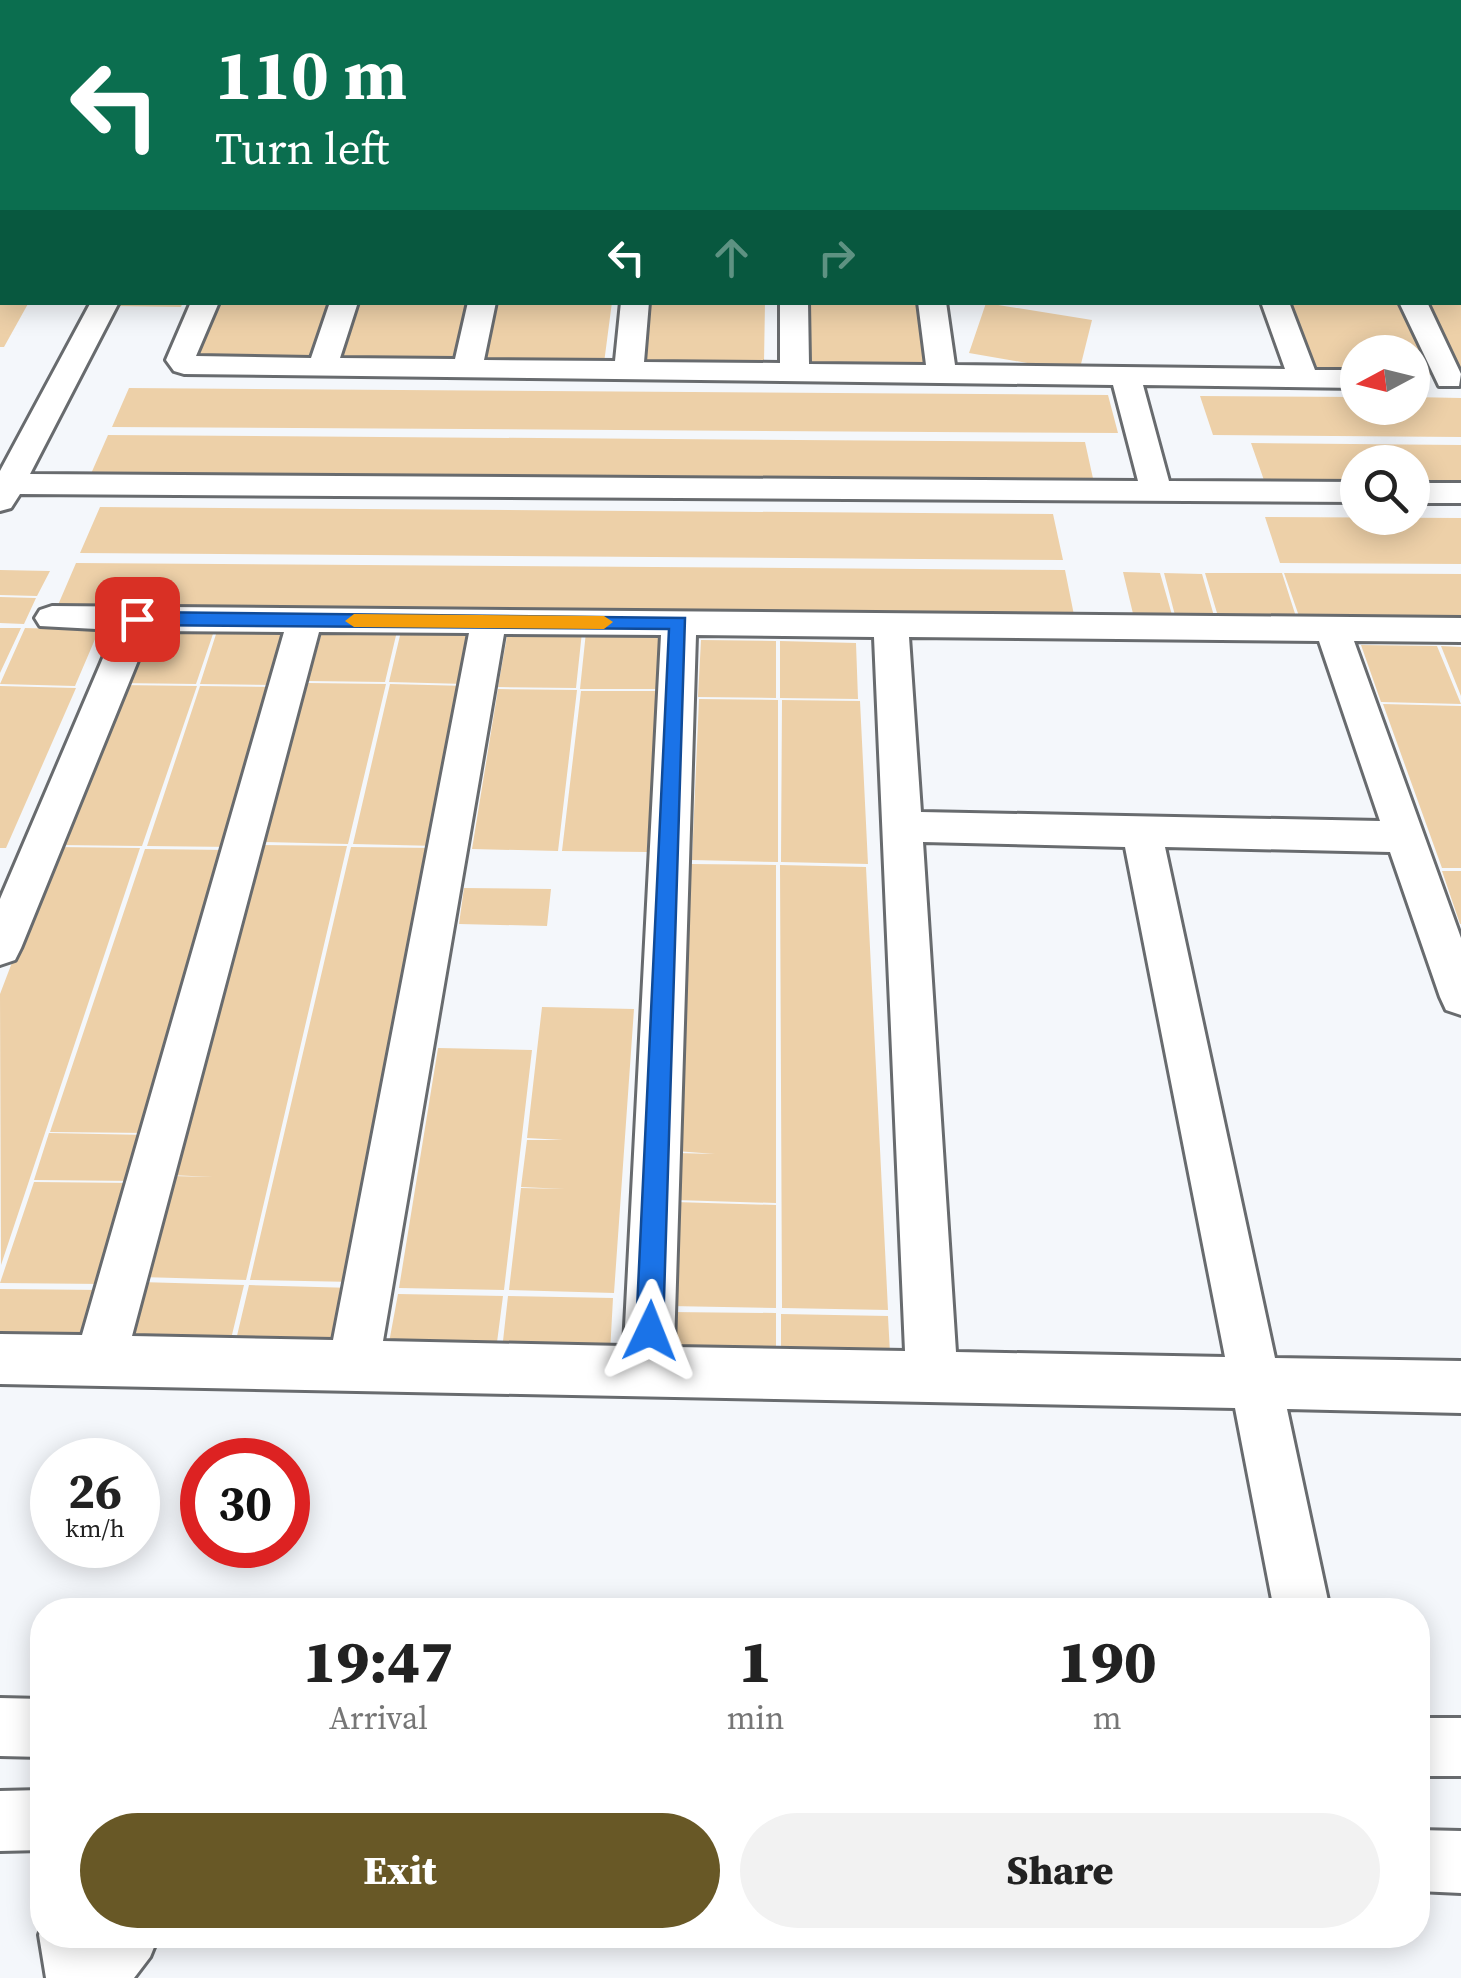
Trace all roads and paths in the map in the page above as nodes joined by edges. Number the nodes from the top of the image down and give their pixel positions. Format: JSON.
{"nodes":[{"id":1,"x":104,"y":305,"type":"edge"},
{"id":2,"x":205,"y":305,"type":"edge"},
{"id":3,"x":343,"y":305,"type":"edge"},
{"id":4,"x":481,"y":305,"type":"edge"},
{"id":5,"x":635,"y":305,"type":"edge"},
{"id":6,"x":794,"y":305,"type":"edge"},
{"id":7,"x":932,"y":305,"type":"edge"},
{"id":8,"x":1276,"y":305,"type":"edge"},
{"id":9,"x":1414,"y":305,"type":"edge"},
{"id":10,"x":324,"y":364,"type":"junction"},
{"id":11,"x":468,"y":366,"type":"junction"},
{"id":12,"x":628,"y":368,"type":"junction"},
{"id":13,"x":795,"y":370,"type":"junction"},
{"id":14,"x":942,"y":372,"type":"junction"},
{"id":15,"x":1125,"y":375,"type":"junction"},
{"id":16,"x":1303,"y":378,"type":"junction"},
{"id":17,"x":1340,"y":379,"type":"edge"},
{"id":18,"x":1455,"y":380,"type":"edge"},
{"id":19,"x":3,"y":490,"type":"edge"},
{"id":20,"x":1156,"y":490,"type":"junction"},
{"id":21,"x":1340,"y":492,"type":"edge"},
{"id":22,"x":1430,"y":493,"type":"edge"},
{"id":23,"x":1461,"y":494,"type":"edge"},
{"id":24,"x":52,"y":618,"type":"dead end"},
{"id":25,"x":137,"y":619,"type":"junction"},
{"id":26,"x":304,"y":620,"type":"junction"},
{"id":27,"x":489,"y":622,"type":"junction"},
{"id":28,"x":678,"y":623,"type":"junction"},
{"id":29,"x":891,"y":625,"type":"junction"},
{"id":30,"x":1332,"y":628,"type":"junction"},
{"id":31,"x":1461,"y":630,"type":"edge"},
{"id":32,"x":902,"y":827,"type":"junction"},
{"id":33,"x":1142,"y":832,"type":"junction"},
{"id":34,"x":1405,"y":837,"type":"junction"},
{"id":35,"x":0,"y":948,"type":"edge"},
{"id":36,"x":1461,"y":996,"type":"edge"},
{"id":37,"x":0,"y":1359,"type":"edge"},
{"id":38,"x":100,"y":1360,"type":"junction"},
{"id":39,"x":354,"y":1365,"type":"junction"},
{"id":40,"x":648,"y":1371,"type":"junction"},
{"id":41,"x":932,"y":1377,"type":"junction"},
{"id":42,"x":1253,"y":1383,"type":"junction"},
{"id":43,"x":1461,"y":1387,"type":"edge"},
{"id":44,"x":1299,"y":1598,"type":"edge"},
{"id":45,"x":0,"y":1727,"type":"edge"},
{"id":46,"x":30,"y":1728,"type":"edge"},
{"id":47,"x":1430,"y":1747,"type":"edge"},
{"id":48,"x":1461,"y":1747,"type":"edge"},
{"id":49,"x":30,"y":1820,"type":"edge"},
{"id":50,"x":0,"y":1821,"type":"edge"},
{"id":51,"x":1430,"y":1861,"type":"edge"},
{"id":52,"x":1461,"y":1862,"type":"edge"},
{"id":53,"x":72,"y":1948,"type":"edge"},
{"id":54,"x":118,"y":1948,"type":"edge"},
{"id":55,"x":78,"y":1978,"type":"edge"},
{"id":56,"x":94,"y":1978,"type":"edge"}],
"edges":[{"from":1,"to":19,"type":"street"},
{"from":2,"to":10,"type":"street"},
{"from":3,"to":10,"type":"street"},
{"from":4,"to":11,"type":"street"},
{"from":5,"to":12,"type":"street"},
{"from":6,"to":13,"type":"street"},
{"from":7,"to":14,"type":"street"},
{"from":8,"to":16,"type":"street"},
{"from":9,"to":18,"type":"street"},
{"from":10,"to":11,"type":"street"},
{"from":11,"to":12,"type":"street"},
{"from":12,"to":13,"type":"street"},
{"from":13,"to":14,"type":"street"},
{"from":14,"to":15,"type":"street"},
{"from":15,"to":16,"type":"street"},
{"from":15,"to":20,"type":"street"},
{"from":16,"to":17,"type":"street"},
{"from":19,"to":20,"type":"street"},
{"from":20,"to":21,"type":"street"},
{"from":22,"to":23,"type":"street"},
{"from":24,"to":25,"type":"street"},
{"from":25,"to":26,"type":"street"},
{"from":25,"to":35,"type":"street"},
{"from":26,"to":27,"type":"street"},
{"from":26,"to":38,"type":"street"},
{"from":27,"to":28,"type":"street"},
{"from":27,"to":39,"type":"street"},
{"from":28,"to":29,"type":"street"},
{"from":28,"to":40,"type":"street"},
{"from":29,"to":30,"type":"street"},
{"from":29,"to":32,"type":"street"},
{"from":30,"to":31,"type":"street"},
{"from":30,"to":34,"type":"street"},
{"from":32,"to":33,"type":"street"},
{"from":32,"to":41,"type":"street"},
{"from":33,"to":34,"type":"street"},
{"from":33,"to":42,"type":"street"},
{"from":34,"to":36,"type":"street"},
{"from":37,"to":38,"type":"street"},
{"from":38,"to":39,"type":"street"},
{"from":39,"to":40,"type":"street"},
{"from":40,"to":41,"type":"street"},
{"from":41,"to":42,"type":"street"},
{"from":42,"to":43,"type":"street"},
{"from":42,"to":44,"type":"street"},
{"from":45,"to":46,"type":"street"},
{"from":47,"to":48,"type":"street"},
{"from":49,"to":50,"type":"street"},
{"from":51,"to":52,"type":"street"},
{"from":53,"to":55,"type":"street"},
{"from":54,"to":56,"type":"street"}]}
